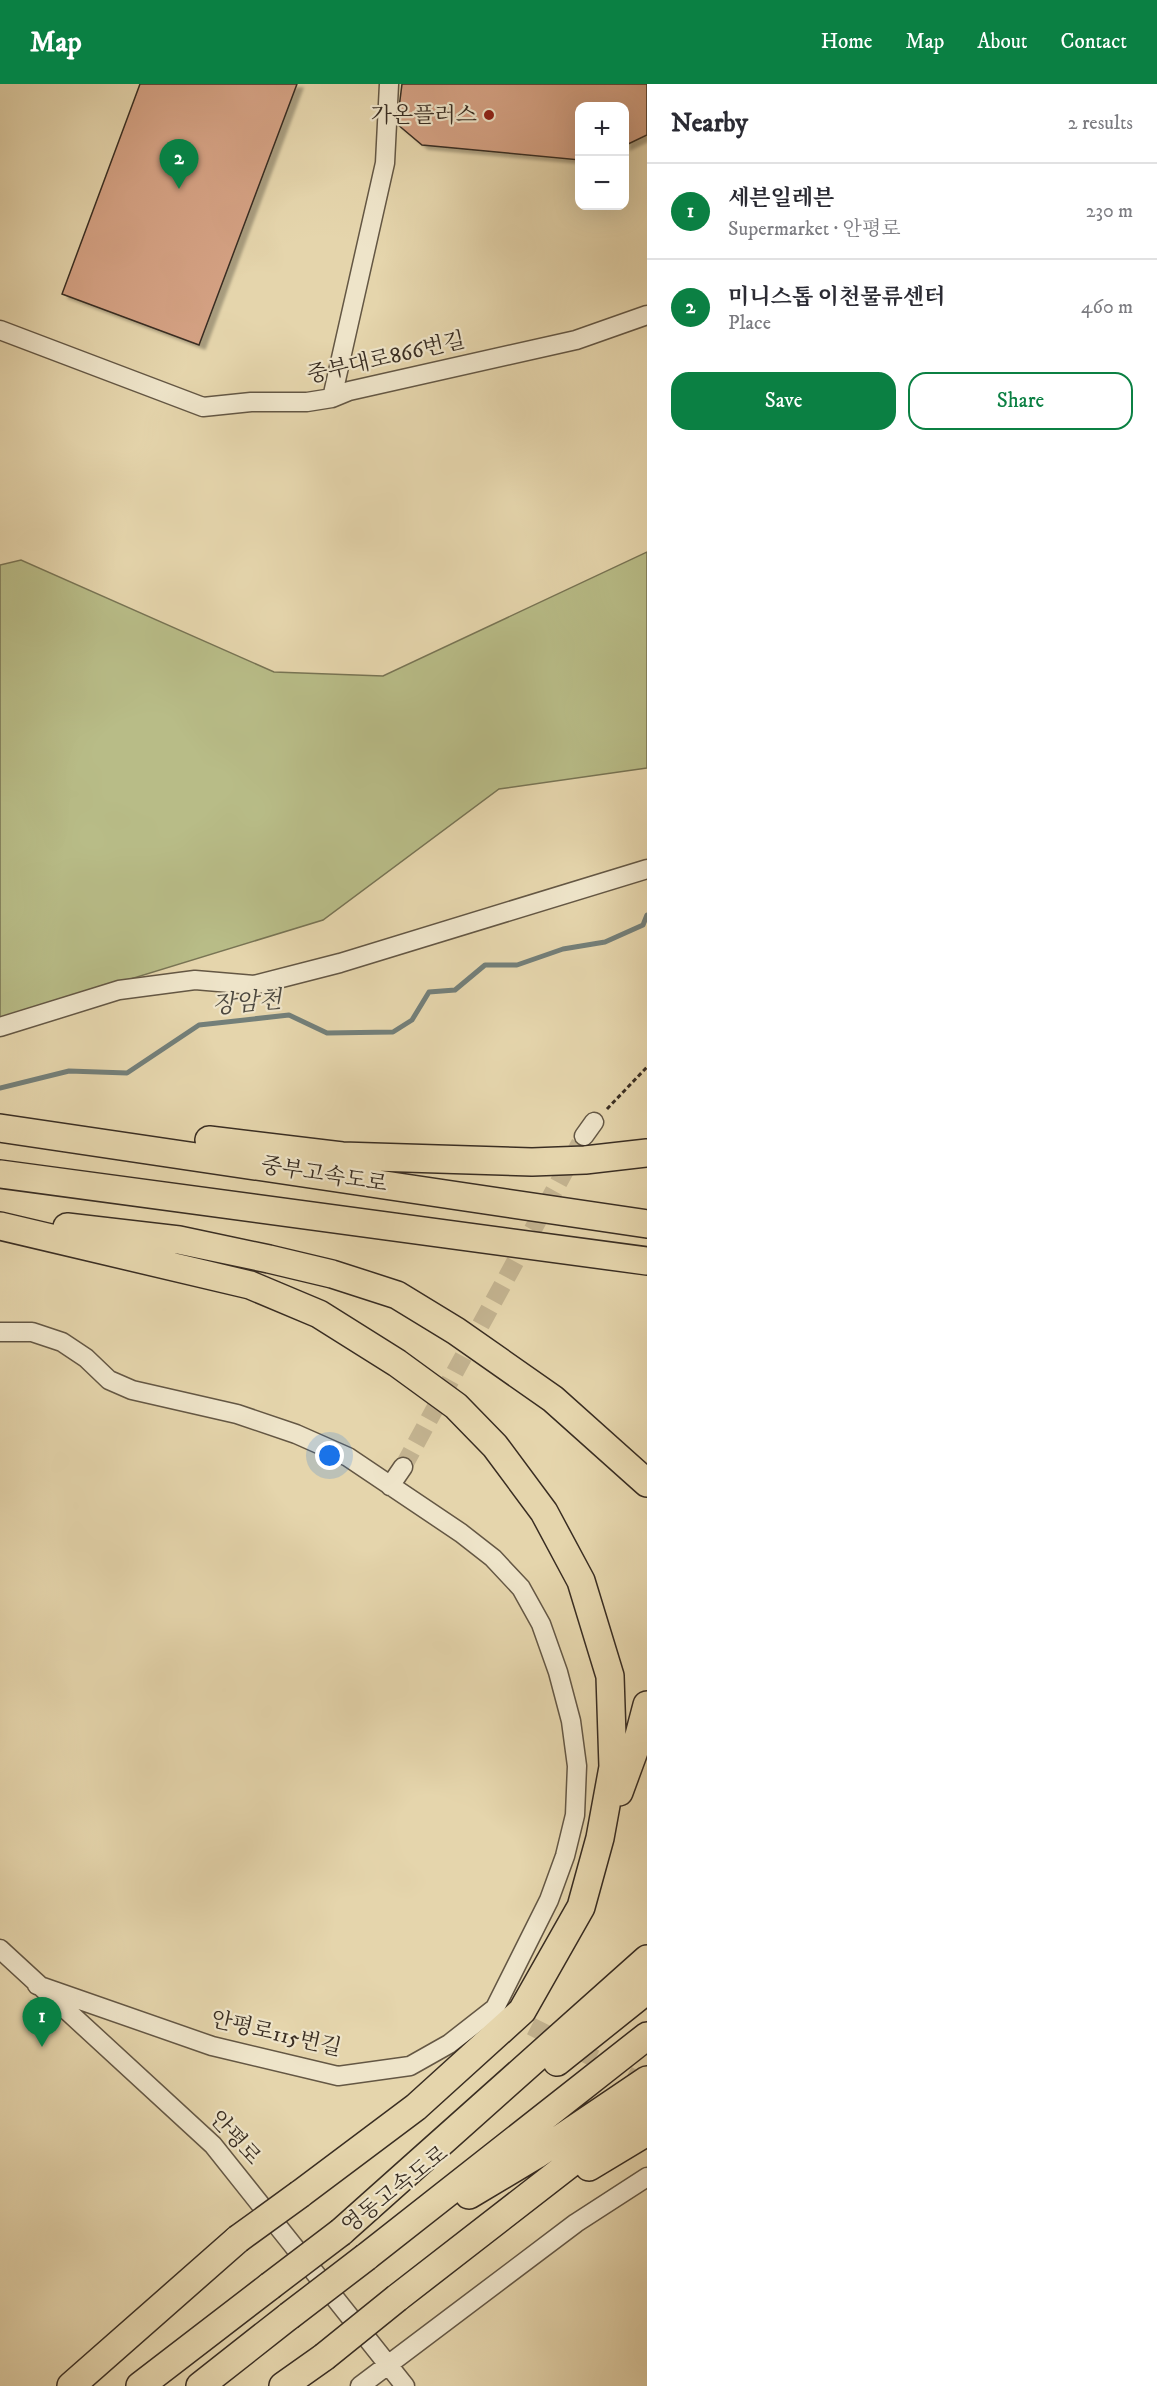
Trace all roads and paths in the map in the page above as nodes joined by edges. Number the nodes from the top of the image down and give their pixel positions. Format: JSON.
{"nodes":[{"id":1,"x":389,"y":84,"type":"edge"},
{"id":2,"x":647,"y":315,"type":"edge"},
{"id":3,"x":0,"y":330,"type":"edge"},
{"id":4,"x":332,"y":398,"type":"junction"},
{"id":5,"x":647,"y":869,"type":"edge"},
{"id":6,"x":0,"y":1027,"type":"edge"},
{"id":7,"x":647,"y":1067,"type":"edge"},
{"id":8,"x":0,"y":1115,"type":"edge"},
{"id":9,"x":0,"y":1128,"type":"edge"},
{"id":10,"x":589,"y":1129,"type":"dead end"},
{"id":11,"x":647,"y":1153,"type":"edge"},
{"id":12,"x":0,"y":1174,"type":"edge"},
{"id":13,"x":0,"y":1219,"type":"edge"},
{"id":14,"x":647,"y":1224,"type":"edge"},
{"id":15,"x":0,"y":1227,"type":"edge"},
{"id":16,"x":647,"y":1262,"type":"edge"},
{"id":17,"x":0,"y":1332,"type":"edge"},
{"id":18,"x":403,"y":1467,"type":"tunnel mouth"},
{"id":19,"x":647,"y":1482,"type":"edge"},
{"id":20,"x":390,"y":1486,"type":"junction"},
{"id":21,"x":647,"y":1705,"type":"edge"},
{"id":22,"x":592,"y":1864,"type":"junction"},
{"id":23,"x":0,"y":1949,"type":"edge"},
{"id":24,"x":647,"y":1959,"type":"edge"},
{"id":25,"x":37,"y":1985,"type":"junction"},
{"id":26,"x":647,"y":1990,"type":"edge"},
{"id":27,"x":647,"y":2036,"type":"edge"},
{"id":28,"x":647,"y":2080,"type":"edge"},
{"id":29,"x":647,"y":2104,"type":"edge"},
{"id":30,"x":647,"y":2132,"type":"edge"},
{"id":31,"x":647,"y":2176,"type":"edge"},
{"id":32,"x":341,"y":2232,"type":"junction"},
{"id":33,"x":473,"y":2238,"type":"junction"},
{"id":34,"x":366,"y":2257,"type":"junction"},
{"id":35,"x":388,"y":2366,"type":"junction"},
{"id":36,"x":71,"y":2386,"type":"edge"},
{"id":37,"x":141,"y":2386,"type":"edge"},
{"id":38,"x":200,"y":2386,"type":"edge"},
{"id":39,"x":283,"y":2386,"type":"edge"},
{"id":40,"x":360,"y":2386,"type":"edge"},
{"id":41,"x":405,"y":2386,"type":"edge"}],
"edges":[{"from":1,"to":4,"type":"street"},
{"from":2,"to":4,"type":"street","name":"중부대로866번길"},
{"from":3,"to":4,"type":"street","name":"중부대로866번길"},
{"from":5,"to":6,"type":"street"},
{"from":7,"to":10,"type":"path"},
{"from":8,"to":11,"type":"highway"},
{"from":9,"to":14,"type":"highway","name":"중부고속도로"},
{"from":12,"to":16,"type":"highway","name":"중부고속도로"},
{"from":13,"to":19,"type":"highway"},
{"from":15,"to":22,"type":"highway"},
{"from":17,"to":20,"type":"street"},
{"from":18,"to":20,"type":"street"},
{"from":20,"to":25,"type":"street","name":"안평로115번길"},
{"from":21,"to":22,"type":"highway"},
{"from":22,"to":36,"type":"highway","bridge":true},
{"from":23,"to":25,"type":"street","name":"안평로"},
{"from":24,"to":32,"type":"highway"},
{"from":25,"to":35,"type":"street","name":"안평로"},
{"from":26,"to":32,"type":"highway","name":"영동고속도로"},
{"from":27,"to":34,"type":"highway","name":"영동고속도로"},
{"from":28,"to":34,"type":"highway"},
{"from":29,"to":33,"type":"highway"},
{"from":30,"to":33,"type":"highway"},
{"from":31,"to":35,"type":"street"},
{"from":32,"to":37,"type":"highway","name":"영동고속도로","bridge":true},
{"from":33,"to":39,"type":"highway","bridge":true},
{"from":34,"to":38,"type":"highway","name":"영동고속도로","bridge":true},
{"from":35,"to":40,"type":"street"},
{"from":35,"to":41,"type":"street","name":"안평로"}]}
